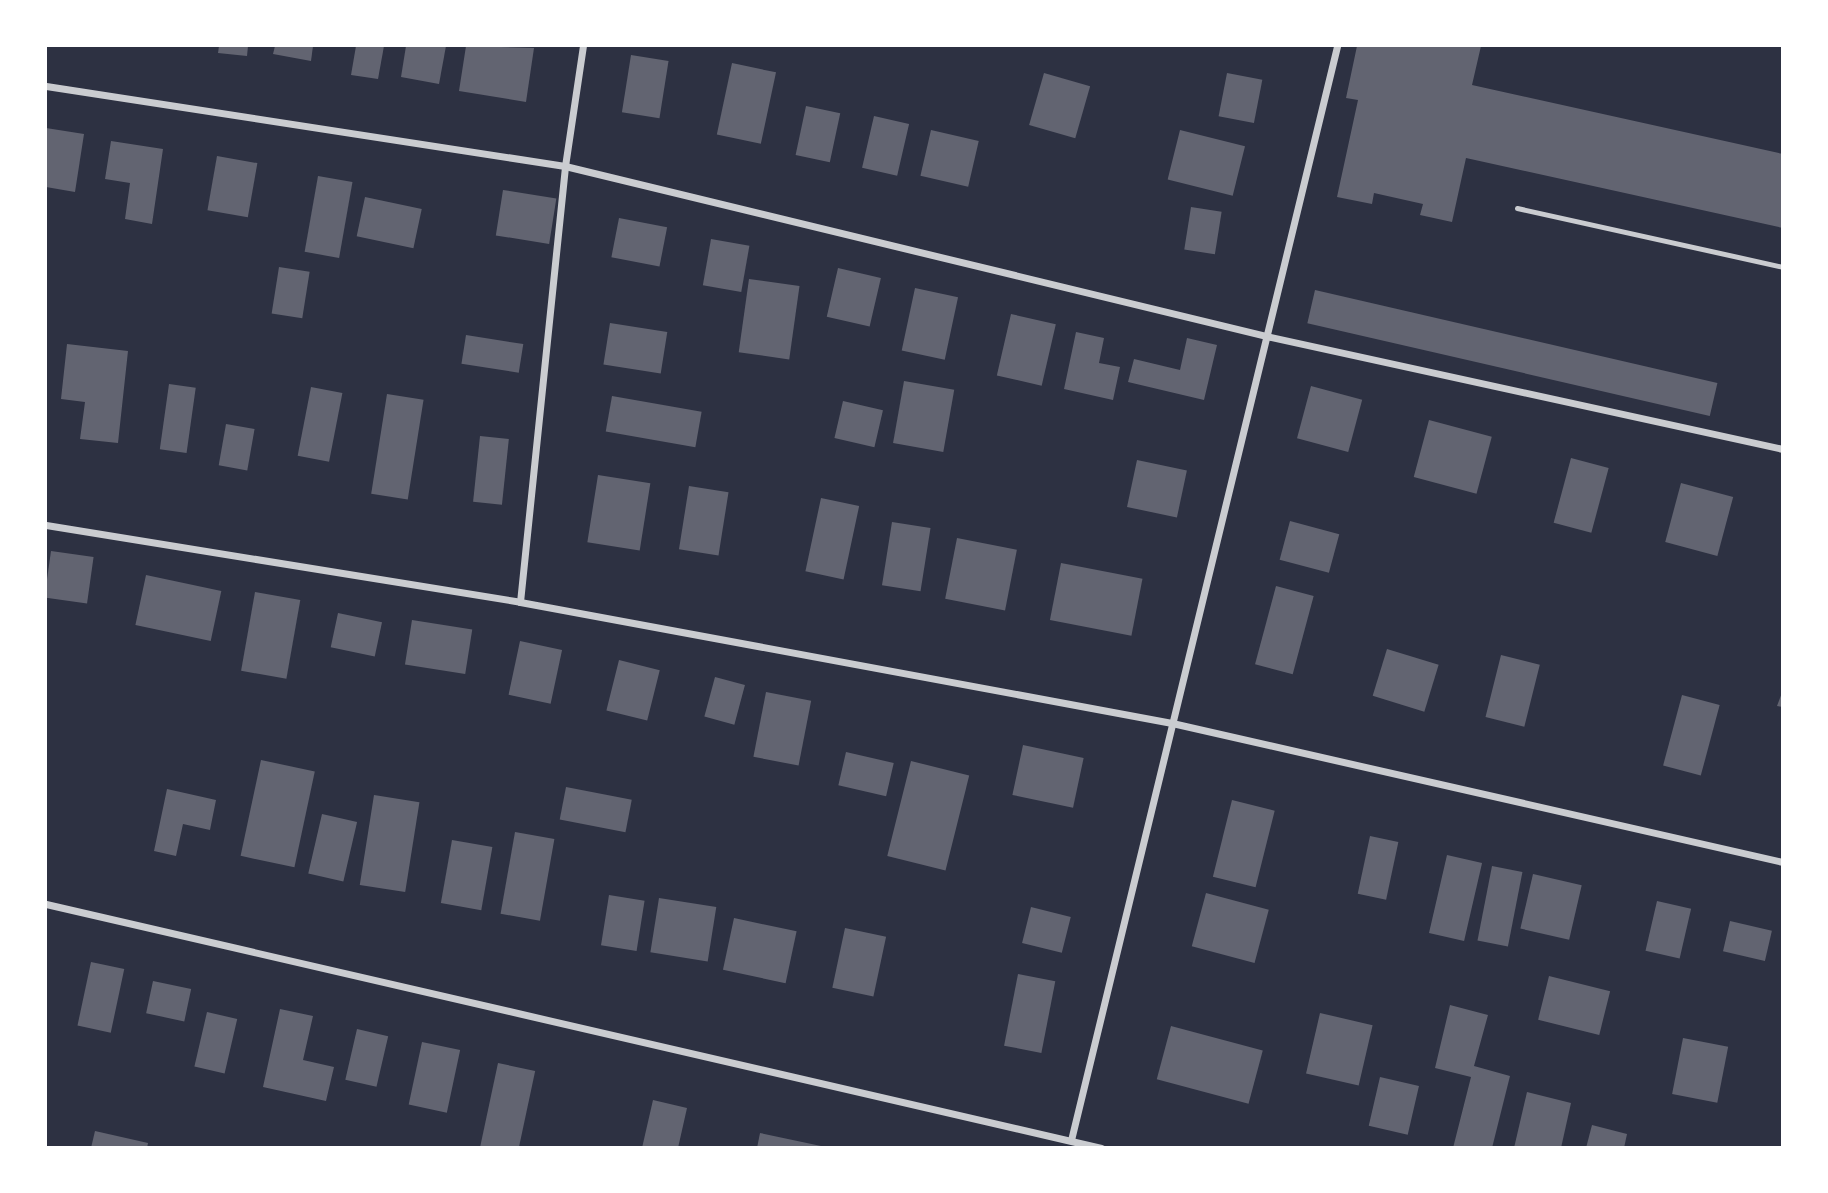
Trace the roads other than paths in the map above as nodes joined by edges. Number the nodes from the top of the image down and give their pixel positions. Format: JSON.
{"nodes":[{"id":1,"x":583,"y":46,"type":"edge"},
{"id":2,"x":1337,"y":46,"type":"edge"},
{"id":3,"x":46,"y":86,"type":"edge"},
{"id":4,"x":565,"y":166,"type":"junction"},
{"id":5,"x":1517,"y":208,"type":"dead end"},
{"id":6,"x":1783,"y":267,"type":"edge"},
{"id":7,"x":1266,"y":336,"type":"junction"},
{"id":8,"x":1783,"y":449,"type":"edge"},
{"id":9,"x":46,"y":525,"type":"edge"},
{"id":10,"x":520,"y":602,"type":"junction"},
{"id":11,"x":1172,"y":723,"type":"junction"},
{"id":12,"x":1783,"y":862,"type":"edge"},
{"id":13,"x":46,"y":904,"type":"edge"},
{"id":14,"x":1071,"y":1140,"type":"junction"},
{"id":15,"x":1101,"y":1147,"type":"edge"}],
"edges":[{"from":1,"to":4,"type":"street"},
{"from":2,"to":7,"type":"street"},
{"from":3,"to":4,"type":"street"},
{"from":4,"to":7,"type":"street"},
{"from":4,"to":10,"type":"street"},
{"from":5,"to":6,"type":"lane"},
{"from":7,"to":8,"type":"street"},
{"from":7,"to":11,"type":"street"},
{"from":9,"to":10,"type":"street"},
{"from":10,"to":11,"type":"street"},
{"from":11,"to":12,"type":"street"},
{"from":11,"to":14,"type":"street"},
{"from":13,"to":14,"type":"street"},
{"from":14,"to":15,"type":"street"}]}
